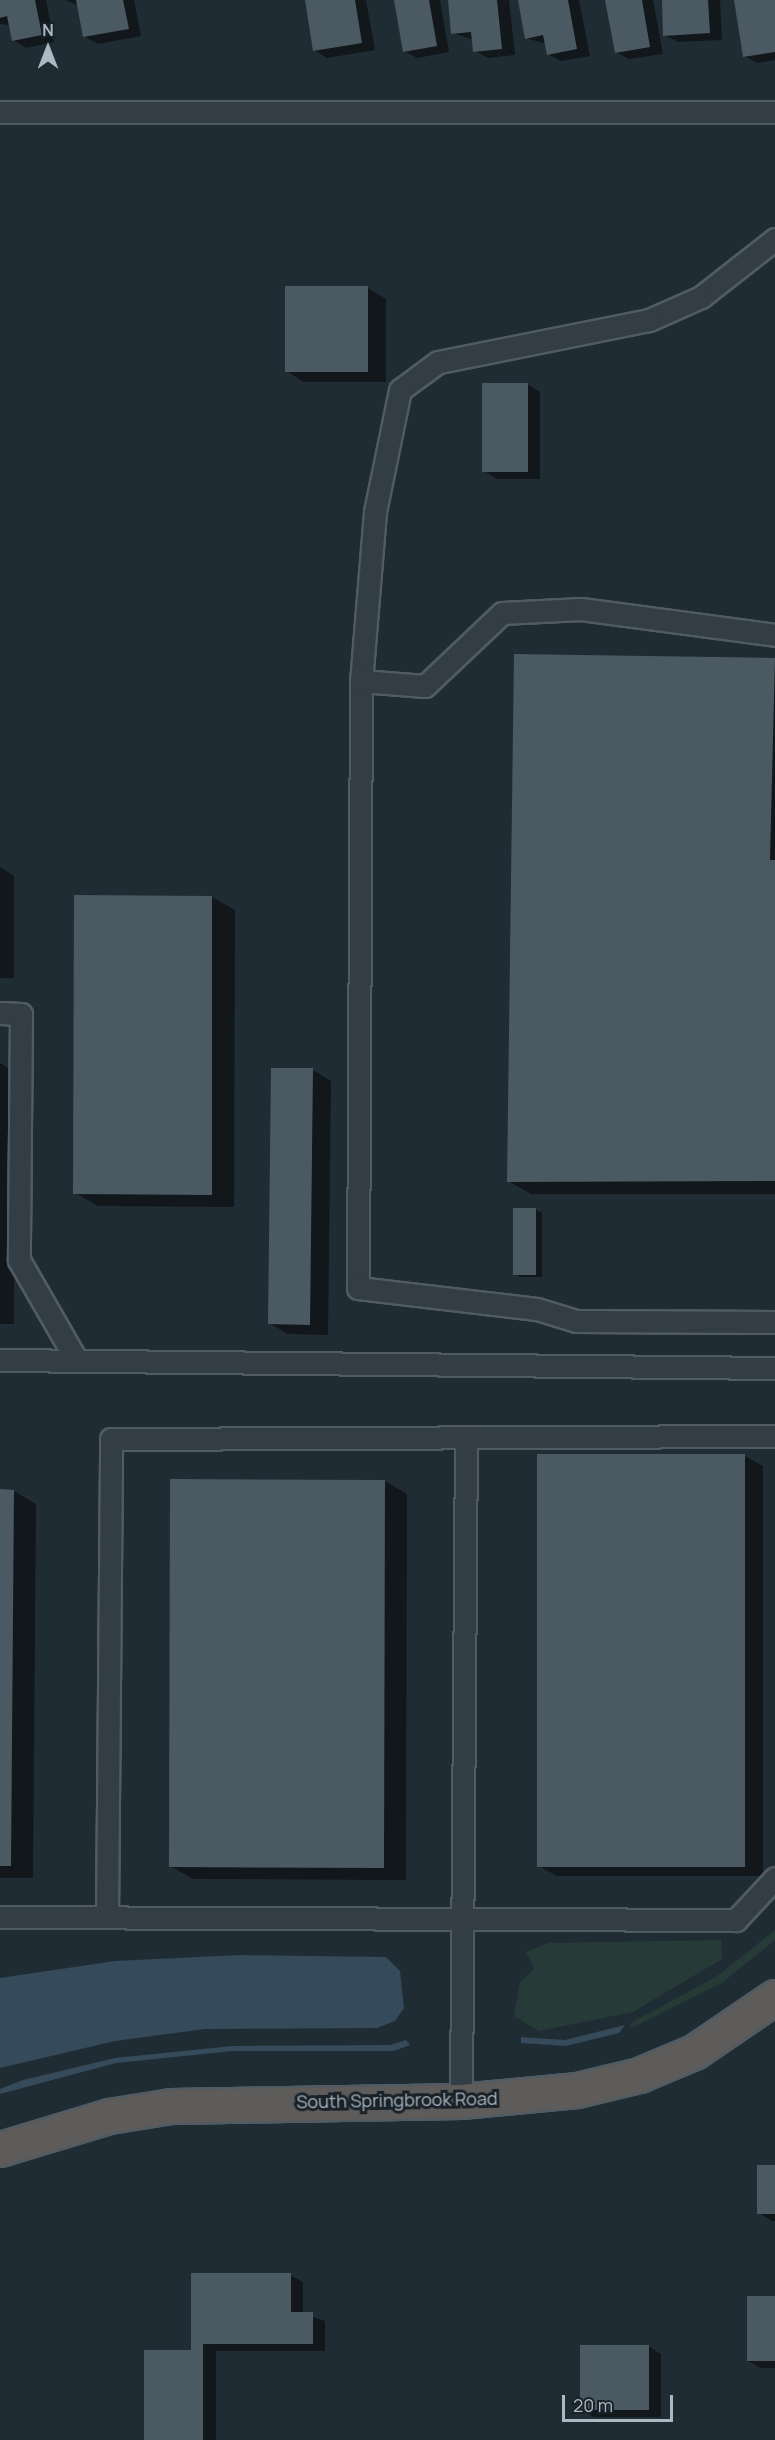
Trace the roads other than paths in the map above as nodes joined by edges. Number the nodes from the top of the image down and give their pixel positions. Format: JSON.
{"nodes":[{"id":1,"x":0,"y":112,"type":"edge"},
{"id":2,"x":775,"y":112,"type":"edge"},
{"id":3,"x":775,"y":239,"type":"edge"},
{"id":4,"x":775,"y":635,"type":"edge"},
{"id":5,"x":361,"y":681,"type":"junction"},
{"id":6,"x":0,"y":1013,"type":"edge"},
{"id":7,"x":775,"y":1323,"type":"edge"},
{"id":8,"x":0,"y":1360,"type":"edge"},
{"id":9,"x":77,"y":1361,"type":"junction"},
{"id":10,"x":775,"y":1368,"type":"edge"},
{"id":11,"x":775,"y":1436,"type":"edge"},
{"id":12,"x":466,"y":1437,"type":"junction"},
{"id":13,"x":775,"y":1878,"type":"edge"},
{"id":14,"x":0,"y":1917,"type":"edge"},
{"id":15,"x":107,"y":1917,"type":"junction"},
{"id":16,"x":461,"y":1918,"type":"junction"},
{"id":17,"x":775,"y":1996,"type":"edge"},
{"id":18,"x":461,"y":2101,"type":"junction"},
{"id":19,"x":0,"y":2149,"type":"edge"}],
"edges":[{"from":1,"to":2,"type":"lane"},
{"from":3,"to":5,"type":"lane"},
{"from":4,"to":5,"type":"lane"},
{"from":5,"to":7,"type":"lane"},
{"from":6,"to":9,"type":"lane"},
{"from":8,"to":9,"type":"lane"},
{"from":9,"to":10,"type":"lane"},
{"from":11,"to":12,"type":"lane"},
{"from":12,"to":15,"type":"lane"},
{"from":12,"to":16,"type":"lane"},
{"from":13,"to":16,"type":"lane"},
{"from":14,"to":15,"type":"lane"},
{"from":15,"to":16,"type":"lane"},
{"from":16,"to":18,"type":"lane"},
{"from":17,"to":18,"type":"highway","name":"South Springbrook Road"},
{"from":18,"to":19,"type":"highway","name":"South Springbrook Road"}]}
